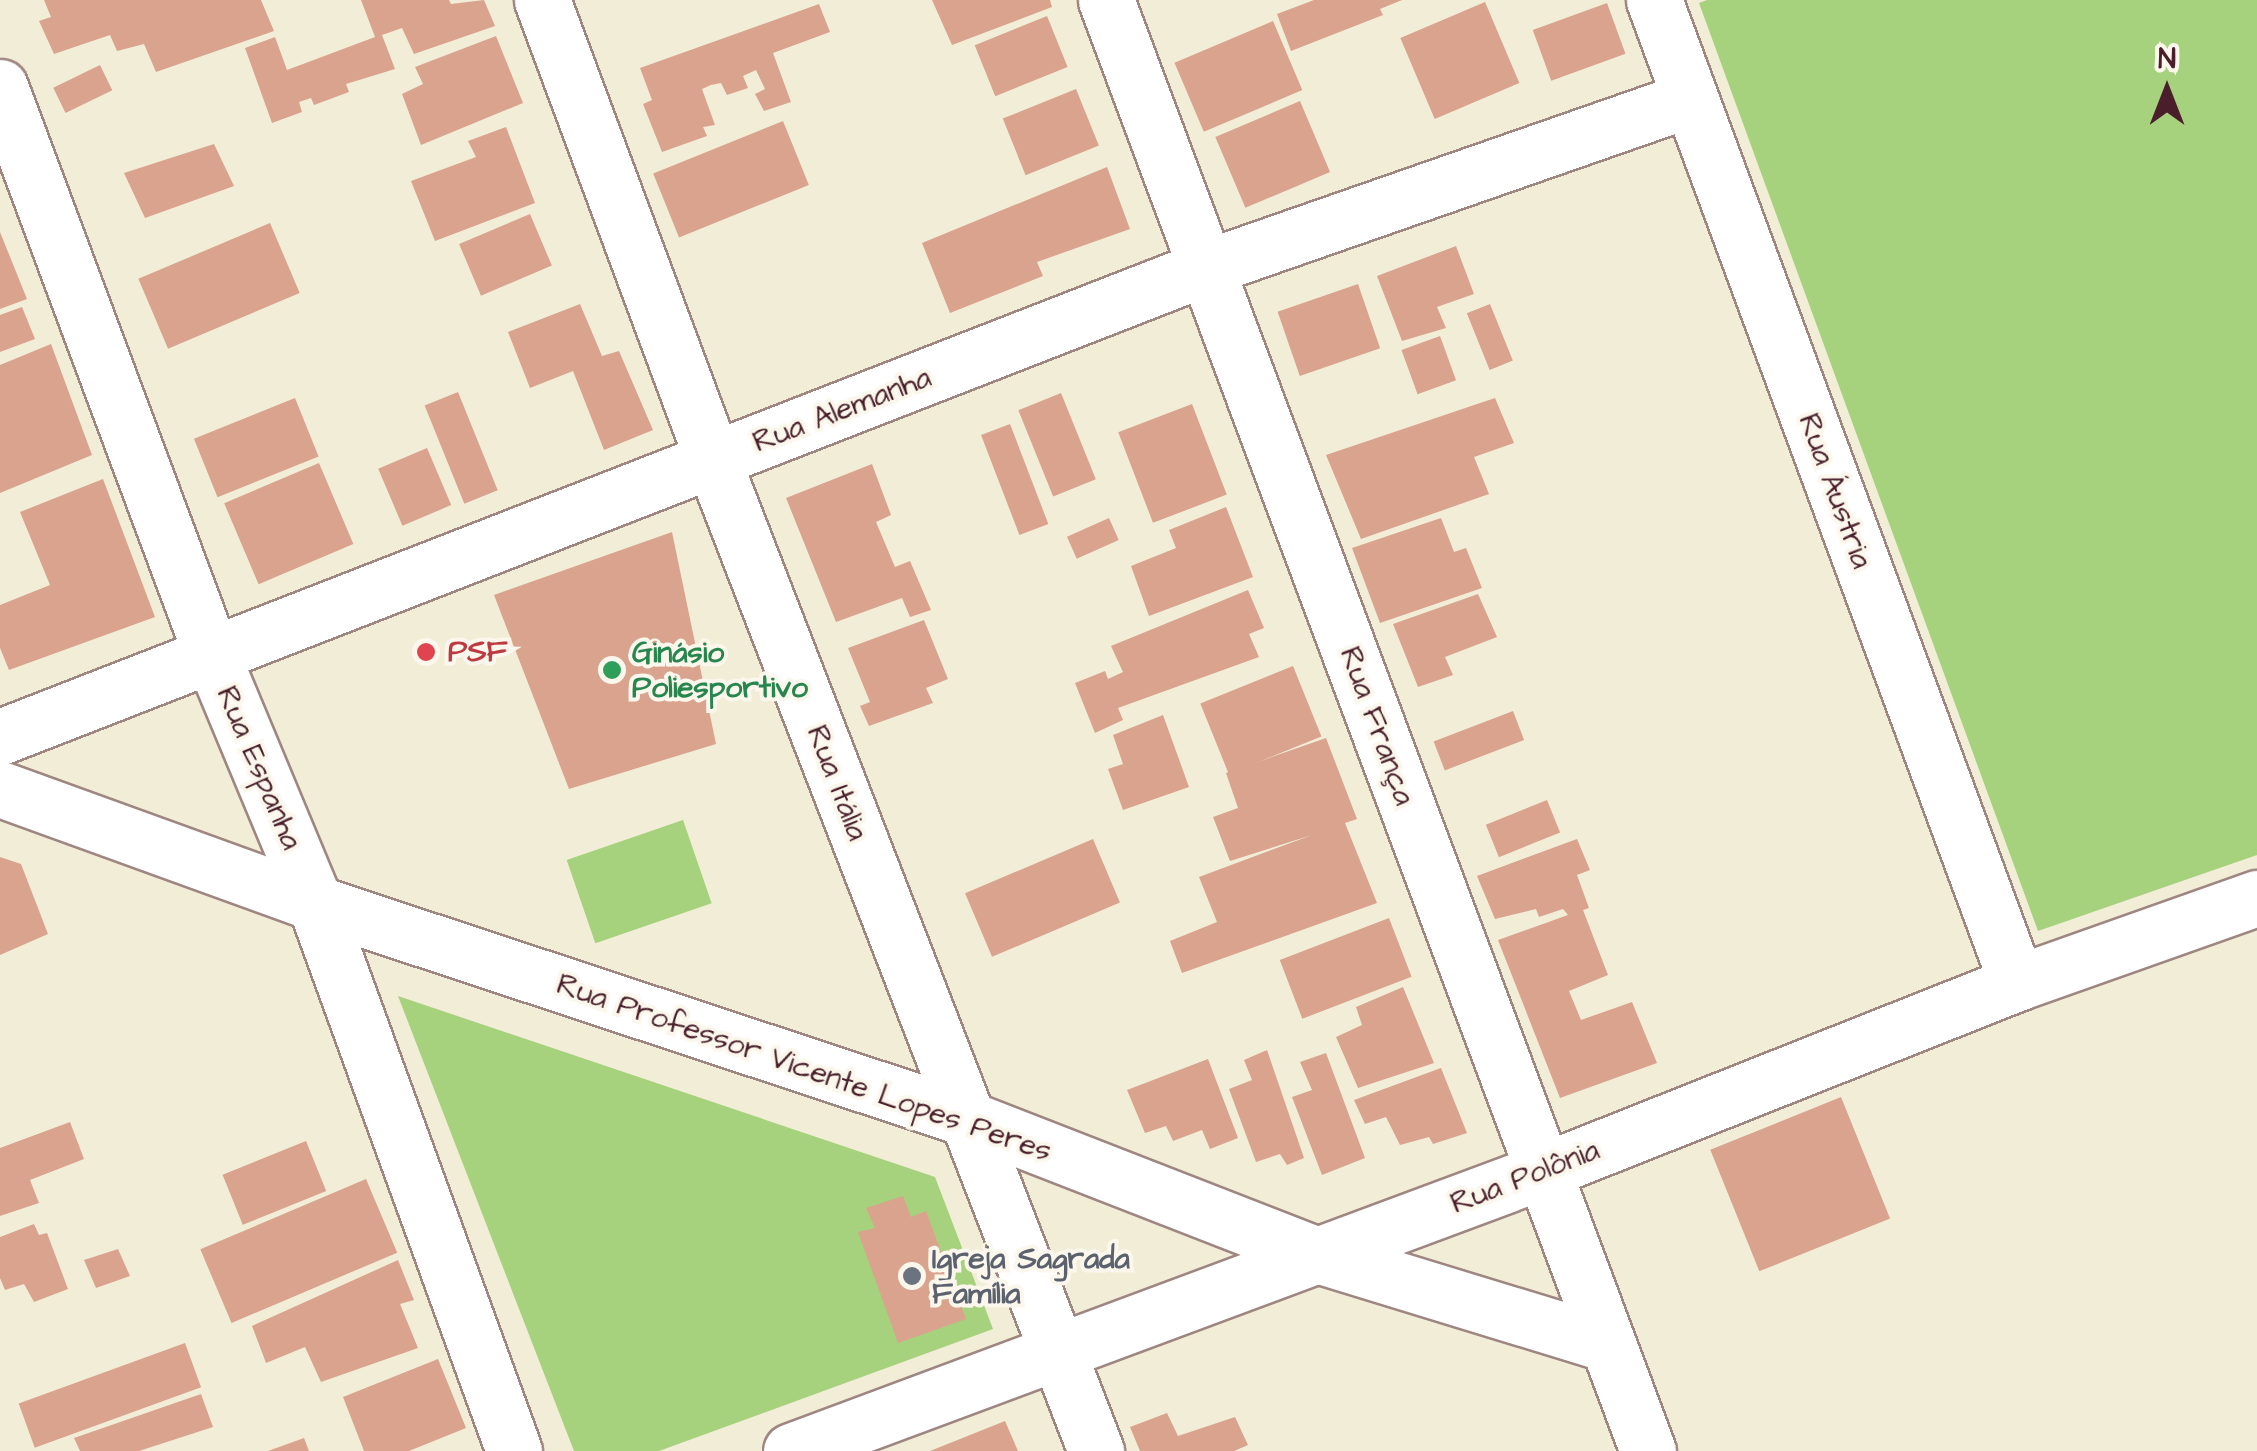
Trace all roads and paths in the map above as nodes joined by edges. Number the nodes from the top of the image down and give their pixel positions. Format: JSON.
{"nodes":[{"id":1,"x":542,"y":0,"type":"edge"},
{"id":2,"x":1106,"y":0,"type":"edge"},
{"id":3,"x":1654,"y":0,"type":"edge"},
{"id":4,"x":0,"y":87,"type":"edge"},
{"id":5,"x":1690,"y":99,"type":"junction"},
{"id":6,"x":1206,"y":268,"type":"junction"},
{"id":7,"x":713,"y":460,"type":"junction"},
{"id":8,"x":211,"y":653,"type":"junction"},
{"id":9,"x":0,"y":738,"type":"edge"},
{"id":10,"x":0,"y":790,"type":"edge"},
{"id":11,"x":2257,"y":898,"type":"edge"},
{"id":12,"x":315,"y":903,"type":"junction"},
{"id":13,"x":2017,"y":983,"type":"junction"},
{"id":14,"x":966,"y":1118,"type":"junction"},
{"id":15,"x":1543,"y":1171,"type":"junction"},
{"id":16,"x":1317,"y":1255,"type":"junction"},
{"id":17,"x":1608,"y":1344,"type":"junction"},
{"id":18,"x":1056,"y":1352,"type":"junction"},
{"id":19,"x":514,"y":1451,"type":"edge"},
{"id":20,"x":791,"y":1451,"type":"edge"},
{"id":21,"x":1096,"y":1451,"type":"edge"},
{"id":22,"x":1648,"y":1451,"type":"edge"}],
"edges":[{"from":1,"to":7,"type":"street","name":"Rua Itália"},
{"from":2,"to":6,"type":"street","name":"Rua França"},
{"from":3,"to":5,"type":"street","name":"Rua Áustria"},
{"from":4,"to":8,"type":"street","name":"Rua Espanha"},
{"from":5,"to":6,"type":"street","name":"Rua Alemanha"},
{"from":5,"to":13,"type":"street","name":"Rua Áustria"},
{"from":6,"to":7,"type":"street","name":"Rua Alemanha"},
{"from":6,"to":15,"type":"street","name":"Rua França"},
{"from":7,"to":8,"type":"street","name":"Rua Alemanha"},
{"from":7,"to":14,"type":"street","name":"Rua Itália"},
{"from":8,"to":9,"type":"street","name":"Rua Alemanha"},
{"from":8,"to":12,"type":"street","name":"Rua Espanha"},
{"from":10,"to":12,"type":"street","name":"Rua Professor Vicente Lopes Peres"},
{"from":11,"to":13,"type":"street","name":"Rua Polônia"},
{"from":12,"to":14,"type":"street","name":"Rua Professor Vicente Lopes Peres"},
{"from":12,"to":19,"type":"street","name":"Rua Espanha"},
{"from":13,"to":15,"type":"street","name":"Rua Polônia"},
{"from":14,"to":16,"type":"street","name":"Rua Professor Vicente Lopes Peres"},
{"from":14,"to":18,"type":"street","name":"Rua Itália"},
{"from":15,"to":16,"type":"street","name":"Rua Polônia"},
{"from":15,"to":17,"type":"street","name":"Rua França"},
{"from":16,"to":17,"type":"street","name":"Rua Professor Vicente Lopes Peres"},
{"from":16,"to":18,"type":"street","name":"Rua Polônia"},
{"from":17,"to":22,"type":"street","name":"Rua França"},
{"from":18,"to":20,"type":"street","name":"Rua Polônia"},
{"from":18,"to":21,"type":"street","name":"Rua Itália"}]}
